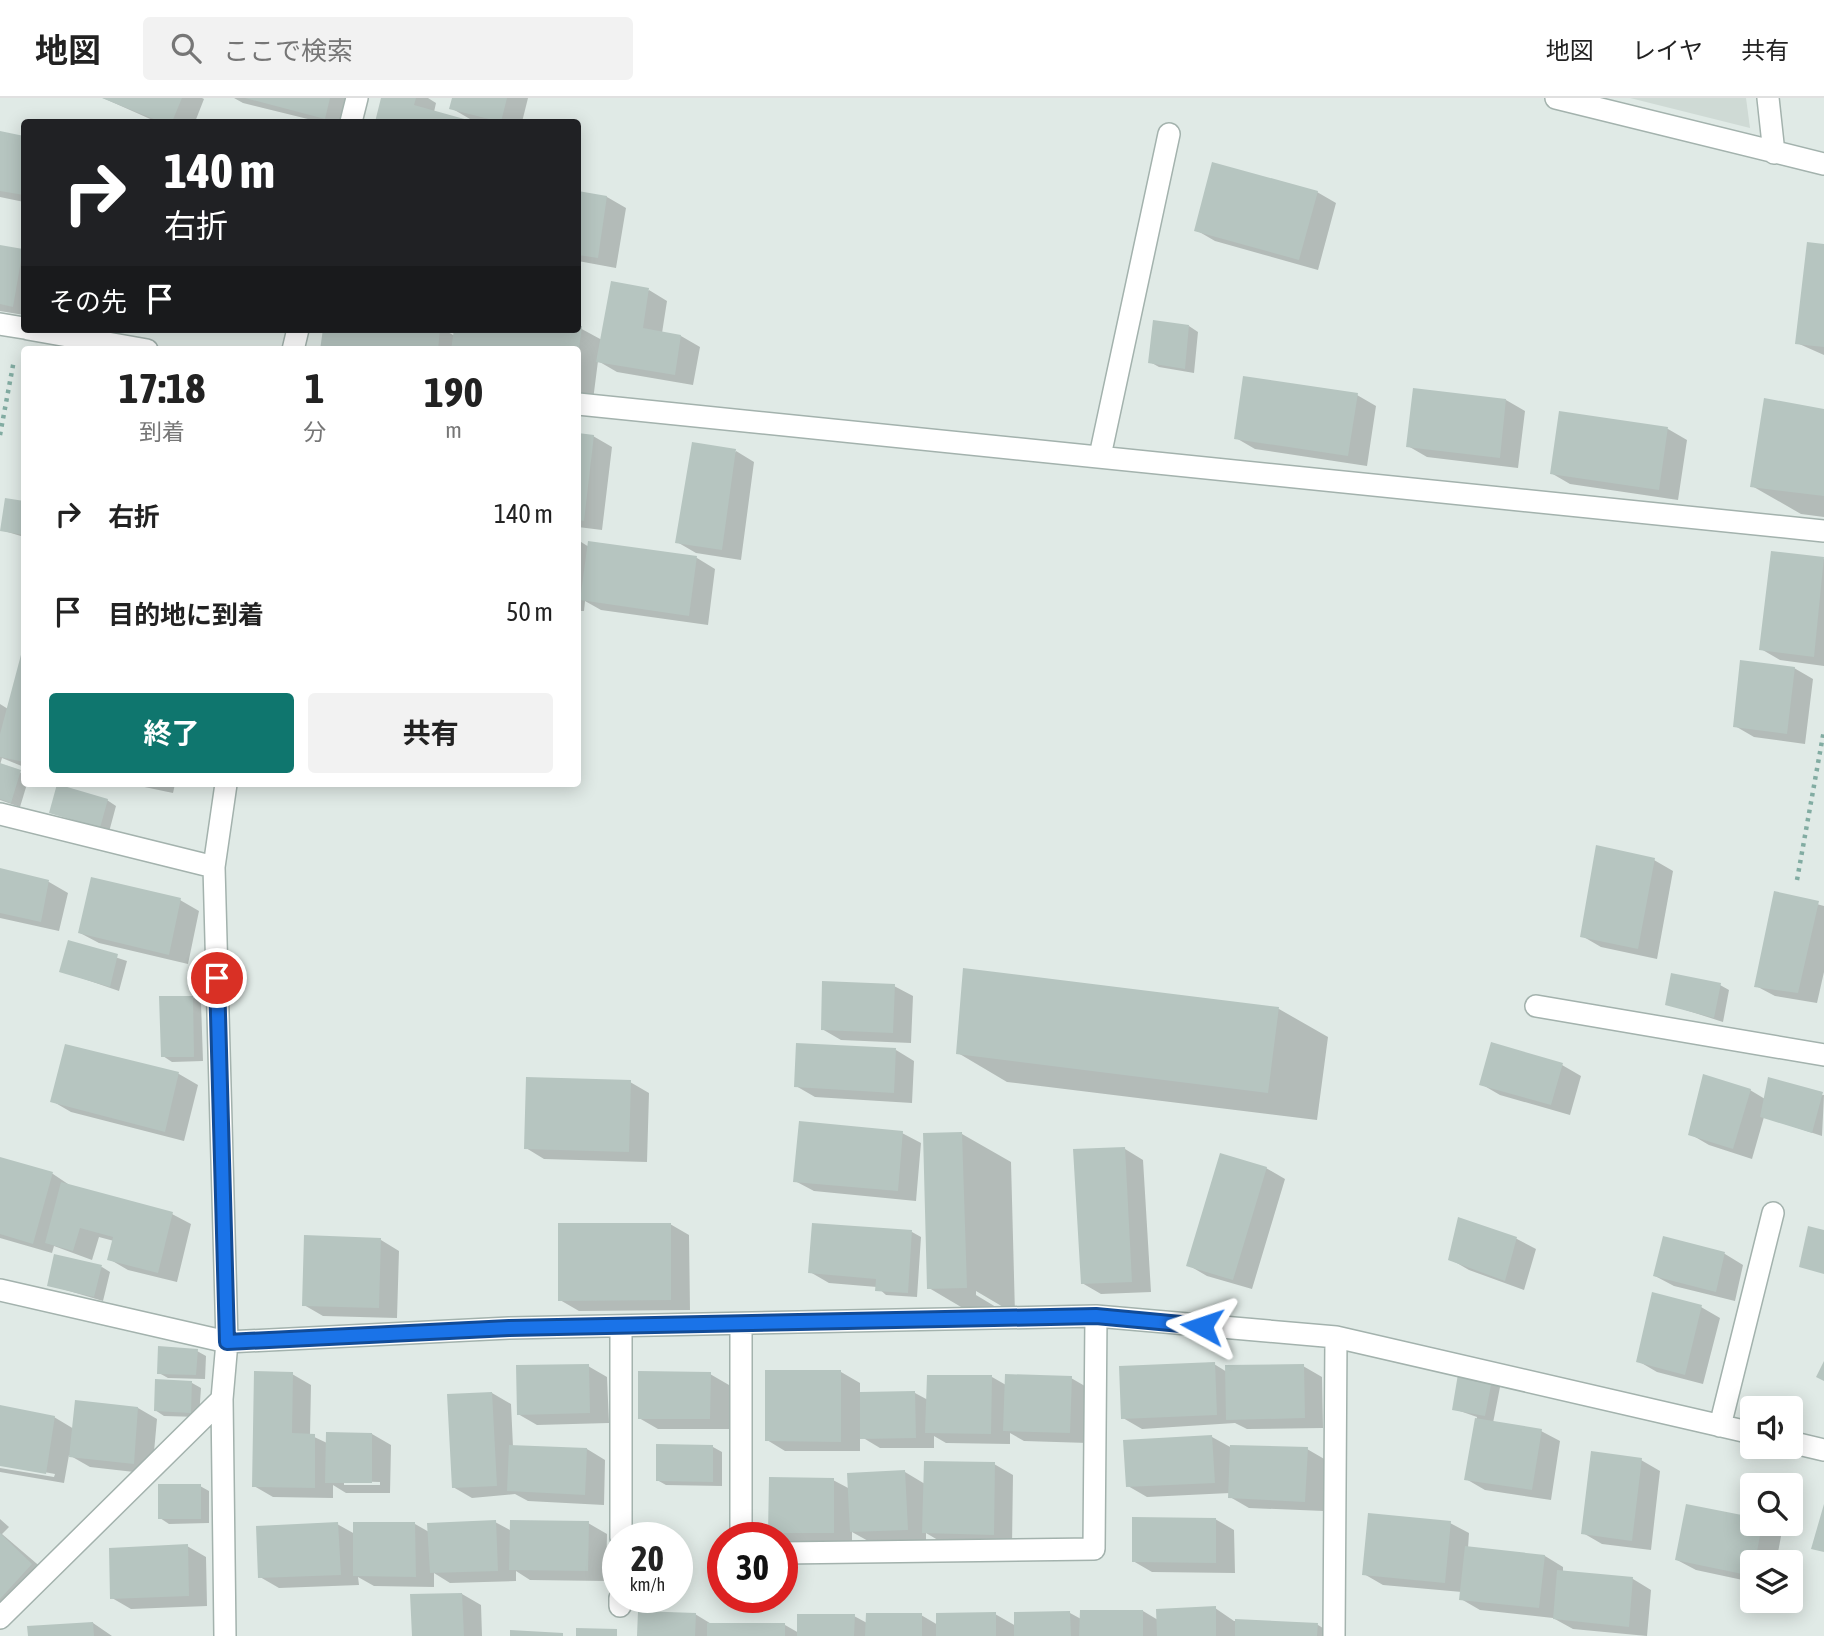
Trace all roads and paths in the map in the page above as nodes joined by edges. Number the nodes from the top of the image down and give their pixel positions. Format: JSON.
{"nodes":[{"id":1,"x":357,"y":98,"type":"edge"},
{"id":2,"x":1556,"y":98,"type":"edge"},
{"id":3,"x":1768,"y":98,"type":"edge"},
{"id":4,"x":352,"y":119,"type":"edge"},
{"id":5,"x":1169,"y":134,"type":"dead end"},
{"id":6,"x":1774,"y":153,"type":"junction"},
{"id":7,"x":1824,"y":164,"type":"edge"},
{"id":8,"x":18,"y":327,"type":"edge"},
{"id":9,"x":52,"y":333,"type":"edge"},
{"id":10,"x":125,"y":346,"type":"edge"},
{"id":11,"x":581,"y":404,"type":"edge"},
{"id":12,"x":0,"y":435,"type":"edge"},
{"id":13,"x":1100,"y":456,"type":"junction"},
{"id":14,"x":1824,"y":531,"type":"edge"},
{"id":15,"x":1824,"y":730,"type":"edge"},
{"id":16,"x":226,"y":787,"type":"edge"},
{"id":17,"x":0,"y":814,"type":"edge"},
{"id":18,"x":214,"y":867,"type":"junction"},
{"id":19,"x":1797,"y":880,"type":"dead end"},
{"id":20,"x":1536,"y":1006,"type":"dead end"},
{"id":21,"x":1824,"y":1055,"type":"edge"},
{"id":22,"x":1773,"y":1213,"type":"dead end"},
{"id":23,"x":0,"y":1290,"type":"edge"},
{"id":24,"x":1096,"y":1316,"type":"junction"},
{"id":25,"x":741,"y":1325,"type":"junction"},
{"id":26,"x":621,"y":1326,"type":"junction"},
{"id":27,"x":1336,"y":1337,"type":"junction"},
{"id":28,"x":227,"y":1342,"type":"junction"},
{"id":29,"x":222,"y":1398,"type":"junction"},
{"id":30,"x":1720,"y":1426,"type":"junction"},
{"id":31,"x":1740,"y":1430,"type":"edge"},
{"id":32,"x":1803,"y":1445,"type":"edge"},
{"id":33,"x":1824,"y":1450,"type":"edge"},
{"id":34,"x":621,"y":1522,"type":"edge"},
{"id":35,"x":741,"y":1522,"type":"edge"},
{"id":36,"x":798,"y":1553,"type":"edge"},
{"id":37,"x":0,"y":1618,"type":"edge"},
{"id":38,"x":225,"y":1636,"type":"edge"},
{"id":39,"x":1334,"y":1636,"type":"edge"}],
"edges":[{"from":1,"to":4,"type":"street"},
{"from":2,"to":6,"type":"street"},
{"from":3,"to":6,"type":"street"},
{"from":5,"to":13,"type":"street"},
{"from":6,"to":7,"type":"street"},
{"from":8,"to":12,"type":"path"},
{"from":9,"to":10,"type":"street"},
{"from":11,"to":13,"type":"street"},
{"from":13,"to":14,"type":"street"},
{"from":15,"to":19,"type":"path"},
{"from":16,"to":18,"type":"street"},
{"from":17,"to":18,"type":"street"},
{"from":18,"to":28,"type":"street"},
{"from":20,"to":21,"type":"street"},
{"from":22,"to":30,"type":"street"},
{"from":23,"to":28,"type":"street"},
{"from":24,"to":25,"type":"street"},
{"from":24,"to":27,"type":"street"},
{"from":24,"to":36,"type":"street"},
{"from":25,"to":26,"type":"street"},
{"from":25,"to":35,"type":"street"},
{"from":26,"to":28,"type":"street"},
{"from":26,"to":34,"type":"street"},
{"from":27,"to":30,"type":"street"},
{"from":27,"to":39,"type":"street"},
{"from":28,"to":29,"type":"street"},
{"from":29,"to":37,"type":"street"},
{"from":29,"to":38,"type":"street"},
{"from":30,"to":31,"type":"street"},
{"from":32,"to":33,"type":"street"}]}
